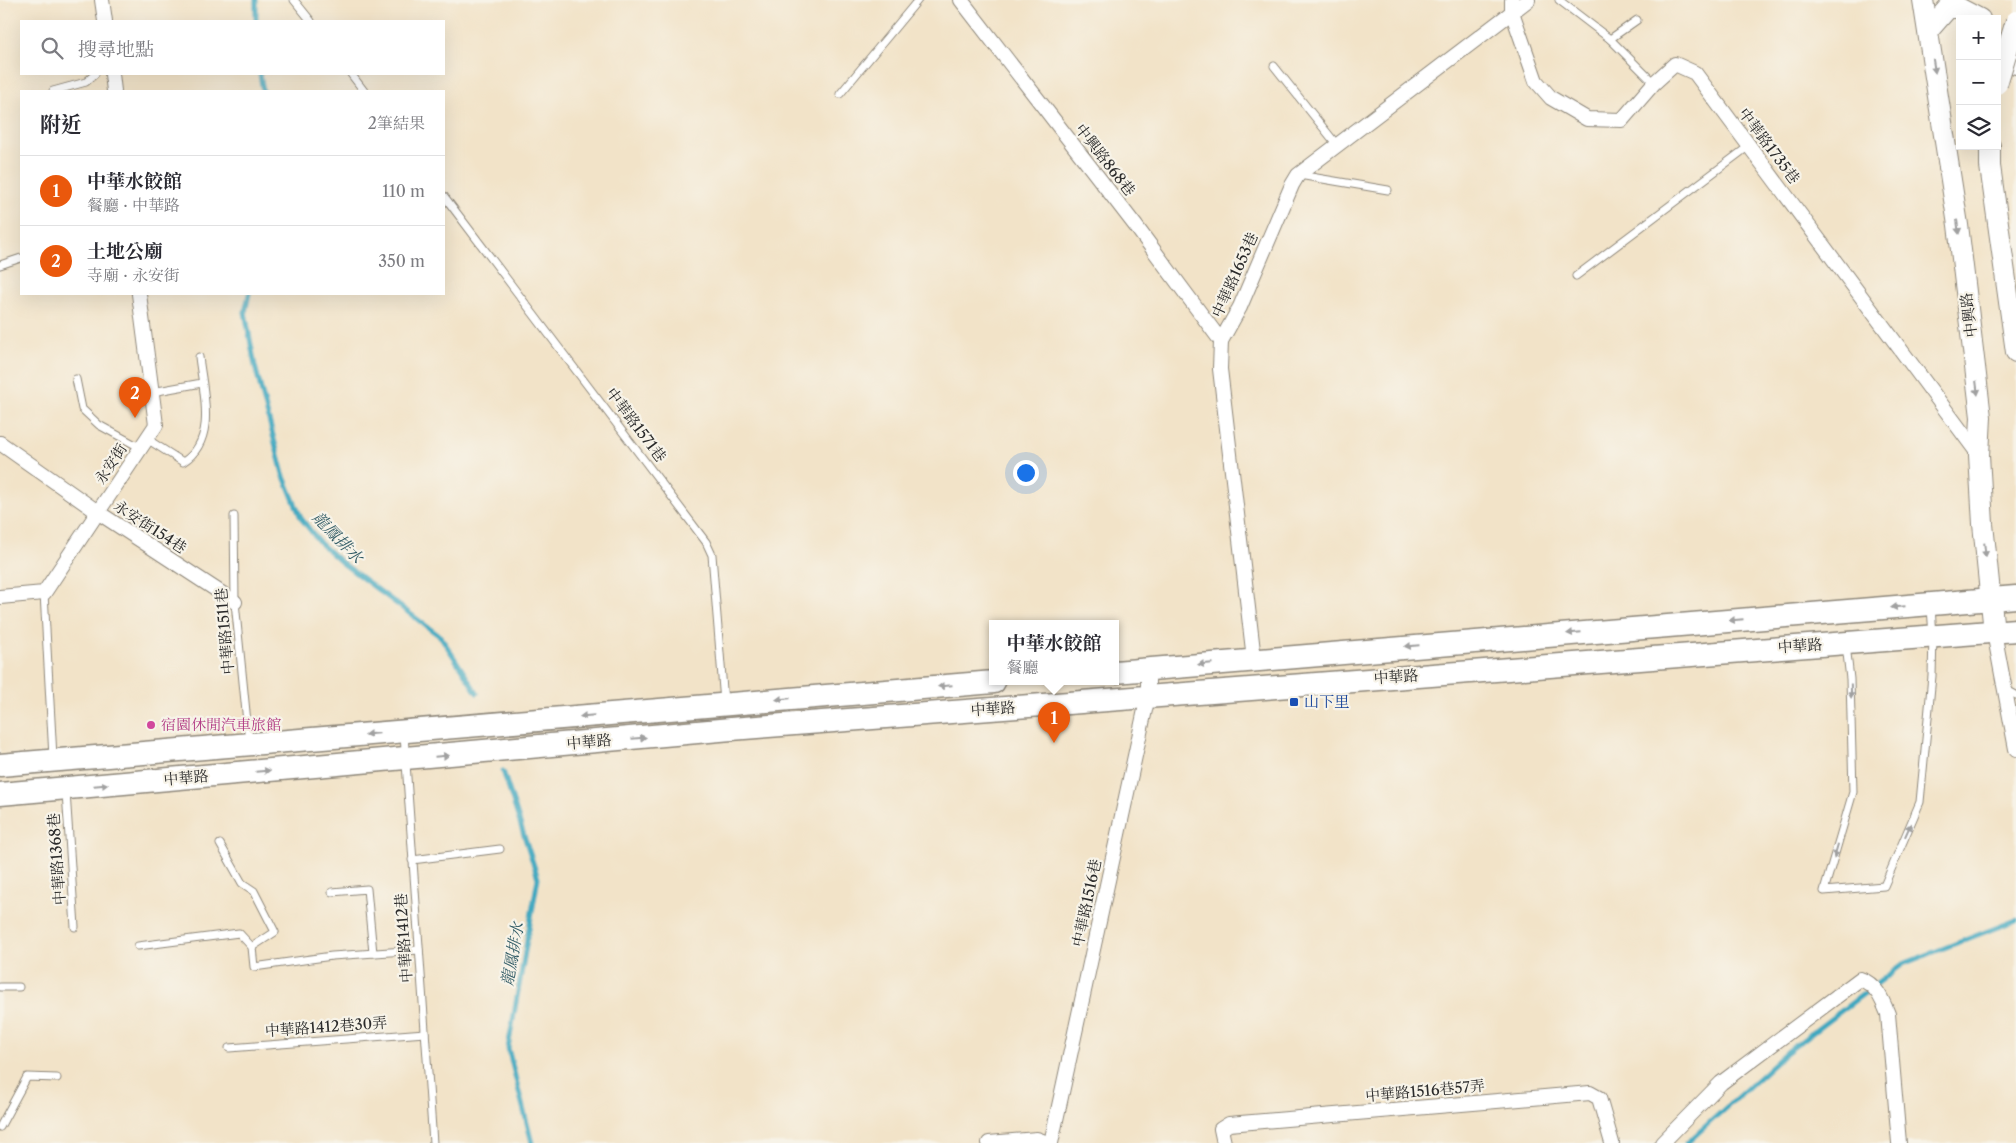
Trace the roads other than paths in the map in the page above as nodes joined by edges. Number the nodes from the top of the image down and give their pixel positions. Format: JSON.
{"nodes":[{"id":1,"x":102,"y":0,"type":"edge"},
{"id":2,"x":294,"y":0,"type":"edge"},
{"id":3,"x":918,"y":0,"type":"edge"},
{"id":4,"x":961,"y":0,"type":"edge"},
{"id":5,"x":1528,"y":0,"type":"edge"},
{"id":6,"x":1559,"y":0,"type":"edge"},
{"id":7,"x":1924,"y":0,"type":"edge"},
{"id":8,"x":1975,"y":0,"type":"edge"},
{"id":9,"x":1512,"y":6,"type":"edge"},
{"id":10,"x":1972,"y":15,"type":"edge"},
{"id":11,"x":1979,"y":15,"type":"edge"},
{"id":12,"x":105,"y":20,"type":"edge"},
{"id":13,"x":310,"y":20,"type":"edge"},
{"id":14,"x":1637,"y":20,"type":"dead end"},
{"id":15,"x":2016,"y":21,"type":"edge"},
{"id":16,"x":1928,"y":31,"type":"junction"},
{"id":17,"x":1610,"y":39,"type":"junction"},
{"id":18,"x":2001,"y":47,"type":"edge"},
{"id":19,"x":2016,"y":64,"type":"edge"},
{"id":20,"x":1274,"y":66,"type":"dead end"},
{"id":21,"x":2001,"y":71,"type":"edge"},
{"id":22,"x":94,"y":75,"type":"edge"},
{"id":23,"x":112,"y":75,"type":"edge"},
{"id":24,"x":352,"y":75,"type":"edge"},
{"id":25,"x":1654,"y":82,"type":"junction"},
{"id":26,"x":57,"y":90,"type":"edge"},
{"id":27,"x":114,"y":90,"type":"edge"},
{"id":28,"x":363,"y":90,"type":"edge"},
{"id":29,"x":840,"y":94,"type":"dead end"},
{"id":30,"x":1337,"y":145,"type":"junction"},
{"id":31,"x":1749,"y":146,"type":"junction"},
{"id":32,"x":1990,"y":150,"type":"edge"},
{"id":33,"x":1298,"y":175,"type":"junction"},
{"id":34,"x":1388,"y":190,"type":"dead end"},
{"id":35,"x":445,"y":197,"type":"edge"},
{"id":36,"x":20,"y":258,"type":"edge"},
{"id":37,"x":0,"y":265,"type":"edge"},
{"id":38,"x":1576,"y":276,"type":"dead end"},
{"id":39,"x":140,"y":295,"type":"edge"},
{"id":40,"x":1221,"y":341,"type":"junction"},
{"id":41,"x":2016,"y":352,"type":"edge"},
{"id":42,"x":199,"y":357,"type":"dead end"},
{"id":43,"x":76,"y":379,"type":"dead end"},
{"id":44,"x":202,"y":383,"type":"junction"},
{"id":45,"x":152,"y":392,"type":"junction"},
{"id":46,"x":0,"y":443,"type":"edge"},
{"id":47,"x":144,"y":443,"type":"junction"},
{"id":48,"x":1979,"y":455,"type":"junction"},
{"id":49,"x":99,"y":513,"type":"junction"},
{"id":50,"x":234,"y":516,"type":"dead end"},
{"id":51,"x":44,"y":593,"type":"junction"},
{"id":52,"x":2016,"y":597,"type":"edge"},
{"id":53,"x":0,"y":598,"type":"edge"},
{"id":54,"x":1989,"y":600,"type":"junction"},
{"id":55,"x":235,"y":602,"type":"junction"},
{"id":56,"x":1931,"y":604,"type":"junction"},
{"id":57,"x":2016,"y":630,"type":"edge"},
{"id":58,"x":1994,"y":632,"type":"junction"},
{"id":59,"x":1933,"y":636,"type":"junction"},
{"id":60,"x":1846,"y":643,"type":"junction"},
{"id":61,"x":1254,"y":659,"type":"junction"},
{"id":62,"x":1148,"y":669,"type":"junction"},
{"id":63,"x":1119,"y":672,"type":"edge"},
{"id":64,"x":989,"y":682,"type":"edge"},
{"id":65,"x":1257,"y":687,"type":"junction"},
{"id":66,"x":2010,"y":692,"type":"edge"},
{"id":67,"x":1148,"y":696,"type":"junction"},
{"id":68,"x":724,"y":704,"type":"junction"},
{"id":69,"x":404,"y":732,"type":"junction"},
{"id":70,"x":249,"y":745,"type":"junction"},
{"id":71,"x":2016,"y":750,"type":"edge"},
{"id":72,"x":405,"y":759,"type":"junction"},
{"id":73,"x":53,"y":760,"type":"junction"},
{"id":74,"x":0,"y":765,"type":"edge"},
{"id":75,"x":65,"y":789,"type":"junction"},
{"id":76,"x":0,"y":794,"type":"edge"},
{"id":77,"x":220,"y":844,"type":"dead end"},
{"id":78,"x":500,"y":849,"type":"dead end"},
{"id":79,"x":412,"y":860,"type":"junction"},
{"id":80,"x":332,"y":892,"type":"dead end"},
{"id":81,"x":75,"y":926,"type":"dead end"},
{"id":82,"x":138,"y":946,"type":"dead end"},
{"id":83,"x":252,"y":947,"type":"junction"},
{"id":84,"x":419,"y":950,"type":"junction"},
{"id":85,"x":373,"y":953,"type":"junction"},
{"id":86,"x":18,"y":986,"type":"dead end"},
{"id":87,"x":0,"y":987,"type":"edge"},
{"id":88,"x":425,"y":1033,"type":"junction"},
{"id":89,"x":229,"y":1048,"type":"dead end"},
{"id":90,"x":57,"y":1078,"type":"dead end"},
{"id":91,"x":0,"y":1128,"type":"edge"},
{"id":92,"x":433,"y":1143,"type":"edge"},
{"id":93,"x":989,"y":1143,"type":"edge"},
{"id":94,"x":1049,"y":1143,"type":"edge"},
{"id":95,"x":1224,"y":1143,"type":"edge"},
{"id":96,"x":1612,"y":1143,"type":"edge"},
{"id":97,"x":1662,"y":1143,"type":"edge"},
{"id":98,"x":1899,"y":1143,"type":"edge"}],
"edges":[{"from":1,"to":12,"type":"street"},
{"from":2,"to":13,"type":"lane"},
{"from":3,"to":29,"type":"lane"},
{"from":4,"to":40,"type":"street","name":"中興路868巷"},
{"from":5,"to":9,"type":"street","name":"中華路1653巷"},
{"from":6,"to":17,"type":"lane"},
{"from":7,"to":16,"type":"street","name":"中興路"},
{"from":8,"to":11,"type":"street"},
{"from":9,"to":25,"type":"street","name":"中華路1735巷"},
{"from":9,"to":30,"type":"street","name":"中華路1653巷"},
{"from":10,"to":16,"type":"street"},
{"from":14,"to":17,"type":"lane"},
{"from":15,"to":21,"type":"street","bridge":true},
{"from":16,"to":48,"type":"street","name":"中興路","one_way":true},
{"from":17,"to":25,"type":"lane"},
{"from":18,"to":19,"type":"street"},
{"from":20,"to":30,"type":"lane"},
{"from":22,"to":26,"type":"lane"},
{"from":23,"to":27,"type":"street"},
{"from":24,"to":28,"type":"lane"},
{"from":25,"to":31,"type":"street","name":"中華路1735巷"},
{"from":30,"to":33,"type":"street","name":"中華路1653巷"},
{"from":31,"to":38,"type":"lane"},
{"from":31,"to":48,"type":"street","name":"中華路1735巷"},
{"from":32,"to":41,"type":"street"},
{"from":33,"to":34,"type":"lane"},
{"from":33,"to":40,"type":"street","name":"中華路1653巷"},
{"from":35,"to":68,"type":"lane","name":"中華路1571巷"},
{"from":36,"to":37,"type":"lane"},
{"from":39,"to":45,"type":"street","name":"永安街"},
{"from":40,"to":61,"type":"street","name":"中華路1653巷"},
{"from":42,"to":44,"type":"lane"},
{"from":43,"to":47,"type":"lane"},
{"from":44,"to":45,"type":"lane"},
{"from":44,"to":47,"type":"lane"},
{"from":45,"to":47,"type":"street","name":"永安街"},
{"from":46,"to":49,"type":"street","name":"永安街154巷"},
{"from":47,"to":49,"type":"street","name":"永安街"},
{"from":48,"to":54,"type":"street","name":"中興路","one_way":true},
{"from":49,"to":51,"type":"street","name":"永安街"},
{"from":49,"to":55,"type":"street","name":"永安街154巷"},
{"from":50,"to":55,"type":"lane","name":"中華路1511巷"},
{"from":51,"to":53,"type":"street"},
{"from":51,"to":73,"type":"lane"},
{"from":52,"to":54,"type":"main road","name":"中華路"},
{"from":54,"to":56,"type":"main road","name":"中華路"},
{"from":54,"to":58,"type":"street","name":"中興路"},
{"from":55,"to":70,"type":"lane","name":"中華路1511巷"},
{"from":56,"to":59,"type":"lane"},
{"from":56,"to":61,"type":"main road","name":"中華路","one_way":true},
{"from":57,"to":58,"type":"main road","name":"中華路"},
{"from":58,"to":59,"type":"main road","name":"中華路"},
{"from":58,"to":66,"type":"street"},
{"from":59,"to":60,"type":"main road","name":"中華路"},
{"from":60,"to":59,"type":"lane","one_way":true},
{"from":60,"to":65,"type":"main road","name":"中華路"},
{"from":61,"to":62,"type":"main road","name":"中華路","one_way":true},
{"from":61,"to":65,"type":"main road"},
{"from":62,"to":63,"type":"main road","name":"中華路"},
{"from":62,"to":67,"type":"street","name":"中華路1516巷"},
{"from":64,"to":68,"type":"main road","name":"中華路","one_way":true},
{"from":65,"to":67,"type":"main road","name":"中華路"},
{"from":66,"to":71,"type":"street"},
{"from":72,"to":67,"type":"main road","name":"中華路","one_way":true},
{"from":67,"to":94,"type":"street","name":"中華路1516巷"},
{"from":68,"to":69,"type":"main road","name":"中華路","one_way":true},
{"from":69,"to":70,"type":"main road","name":"中華路","one_way":true},
{"from":69,"to":72,"type":"lane","name":"中華路1412巷"},
{"from":70,"to":73,"type":"main road","name":"中華路"},
{"from":75,"to":72,"type":"main road","name":"中華路","one_way":true},
{"from":72,"to":79,"type":"lane","name":"中華路1412巷"},
{"from":73,"to":74,"type":"main road","name":"中華路"},
{"from":75,"to":76,"type":"main road","name":"中華路"},
{"from":75,"to":81,"type":"lane","name":"中華路1368巷"},
{"from":77,"to":83,"type":"lane"},
{"from":78,"to":79,"type":"lane"},
{"from":79,"to":84,"type":"lane","name":"中華路1412巷"},
{"from":80,"to":85,"type":"lane"},
{"from":82,"to":83,"type":"lane"},
{"from":83,"to":85,"type":"lane"},
{"from":84,"to":85,"type":"lane"},
{"from":84,"to":88,"type":"lane","name":"中華路1412巷"},
{"from":86,"to":87,"type":"lane"},
{"from":88,"to":89,"type":"lane","name":"中華路1412巷30弄"},
{"from":88,"to":92,"type":"lane","name":"中華路1412巷"},
{"from":90,"to":91,"type":"lane"},
{"from":93,"to":94,"type":"street"},
{"from":95,"to":96,"type":"street","name":"中華路1516巷57弄"},
{"from":97,"to":98,"type":"street"}]}
